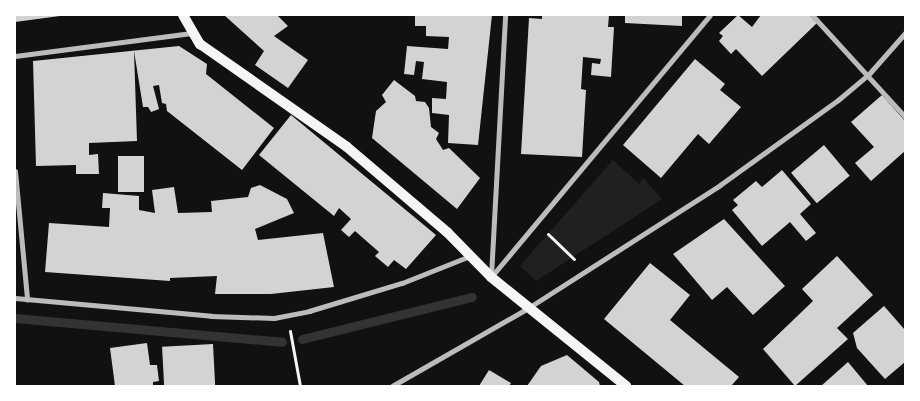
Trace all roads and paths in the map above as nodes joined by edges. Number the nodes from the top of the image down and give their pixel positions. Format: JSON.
{"nodes":[{"id":1,"x":183,"y":15,"type":"edge"},
{"id":2,"x":505,"y":15,"type":"edge"},
{"id":3,"x":710,"y":15,"type":"edge"},
{"id":4,"x":812,"y":15,"type":"edge"},
{"id":5,"x":192,"y":33,"type":"junction"},
{"id":6,"x":905,"y":33,"type":"edge"},
{"id":7,"x":15,"y":56,"type":"edge"},
{"id":8,"x":868,"y":75,"type":"junction"},
{"id":9,"x":905,"y":117,"type":"edge"},
{"id":10,"x":15,"y":171,"type":"edge"},
{"id":11,"x":536,"y":222,"type":"junction"},
{"id":12,"x":470,"y":256,"type":"junction"},
{"id":13,"x":587,"y":271,"type":"junction"},
{"id":14,"x":491,"y":277,"type":"junction"},
{"id":15,"x":15,"y":298,"type":"edge"},
{"id":16,"x":27,"y":299,"type":"junction"},
{"id":17,"x":528,"y":308,"type":"junction"},
{"id":18,"x":287,"y":316,"type":"junction"},
{"id":19,"x":300,"y":386,"type":"edge"},
{"id":20,"x":392,"y":386,"type":"edge"},
{"id":21,"x":626,"y":386,"type":"edge"}],
"edges":[{"from":1,"to":5,"type":"main road"},
{"from":2,"to":14,"type":"street"},
{"from":3,"to":11,"type":"street"},
{"from":4,"to":8,"type":"street"},
{"from":5,"to":7,"type":"street"},
{"from":5,"to":12,"type":"main road"},
{"from":6,"to":8,"type":"street"},
{"from":8,"to":9,"type":"street"},
{"from":8,"to":13,"type":"street"},
{"from":10,"to":16,"type":"street"},
{"from":11,"to":13,"type":"path"},
{"from":11,"to":14,"type":"street"},
{"from":12,"to":14,"type":"main road"},
{"from":12,"to":18,"type":"street"},
{"from":13,"to":17,"type":"street"},
{"from":14,"to":17,"type":"main road"},
{"from":15,"to":16,"type":"street"},
{"from":16,"to":18,"type":"street"},
{"from":17,"to":20,"type":"street"},
{"from":17,"to":21,"type":"main road"},
{"from":18,"to":19,"type":"path"}]}
